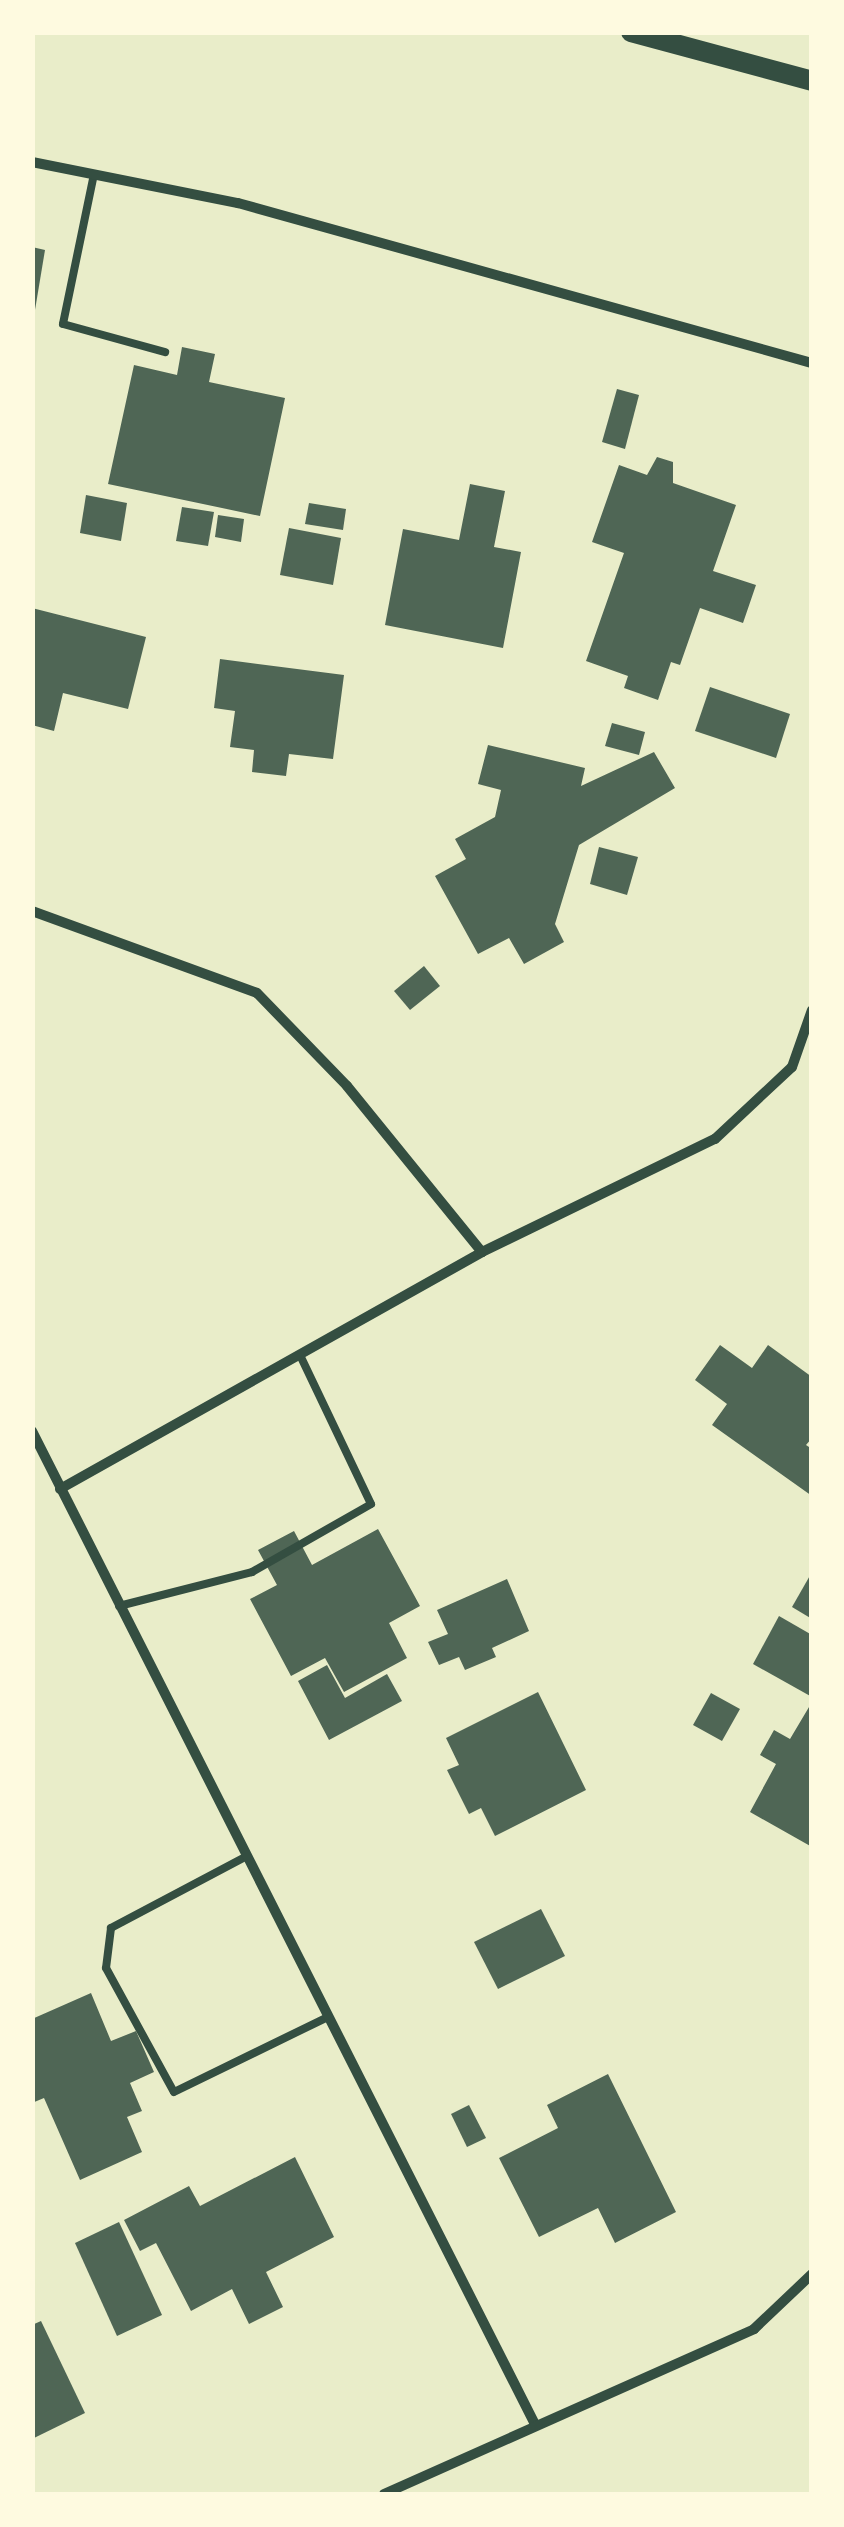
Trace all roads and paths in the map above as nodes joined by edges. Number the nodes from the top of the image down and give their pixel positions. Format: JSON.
{"nodes":[{"id":1,"x":631,"y":32,"type":"edge"},
{"id":2,"x":812,"y":81,"type":"edge"},
{"id":3,"x":32,"y":162,"type":"edge"},
{"id":4,"x":94,"y":174,"type":"junction"},
{"id":5,"x":165,"y":352,"type":"dead end"},
{"id":6,"x":812,"y":362,"type":"edge"},
{"id":7,"x":32,"y":911,"type":"edge"},
{"id":8,"x":812,"y":1010,"type":"edge"},
{"id":9,"x":482,"y":1252,"type":"junction"},
{"id":10,"x":300,"y":1355,"type":"junction"},
{"id":11,"x":32,"y":1432,"type":"edge"},
{"id":12,"x":60,"y":1489,"type":"junction"},
{"id":13,"x":120,"y":1606,"type":"junction"},
{"id":14,"x":247,"y":1856,"type":"junction"},
{"id":15,"x":328,"y":2017,"type":"junction"},
{"id":16,"x":812,"y":2274,"type":"edge"},
{"id":17,"x":534,"y":2422,"type":"junction"},
{"id":18,"x":384,"y":2494,"type":"edge"}],
"edges":[{"from":1,"to":2,"type":"main road"},
{"from":3,"to":4,"type":"street"},
{"from":4,"to":5,"type":"lane"},
{"from":4,"to":6,"type":"street"},
{"from":7,"to":9,"type":"street"},
{"from":8,"to":9,"type":"street"},
{"from":9,"to":10,"type":"street"},
{"from":10,"to":12,"type":"street"},
{"from":10,"to":13,"type":"lane"},
{"from":11,"to":12,"type":"street"},
{"from":12,"to":13,"type":"street"},
{"from":13,"to":14,"type":"street"},
{"from":14,"to":15,"type":"street"},
{"from":14,"to":15,"type":"lane"},
{"from":15,"to":17,"type":"street"},
{"from":16,"to":17,"type":"street"},
{"from":17,"to":18,"type":"street"}]}
